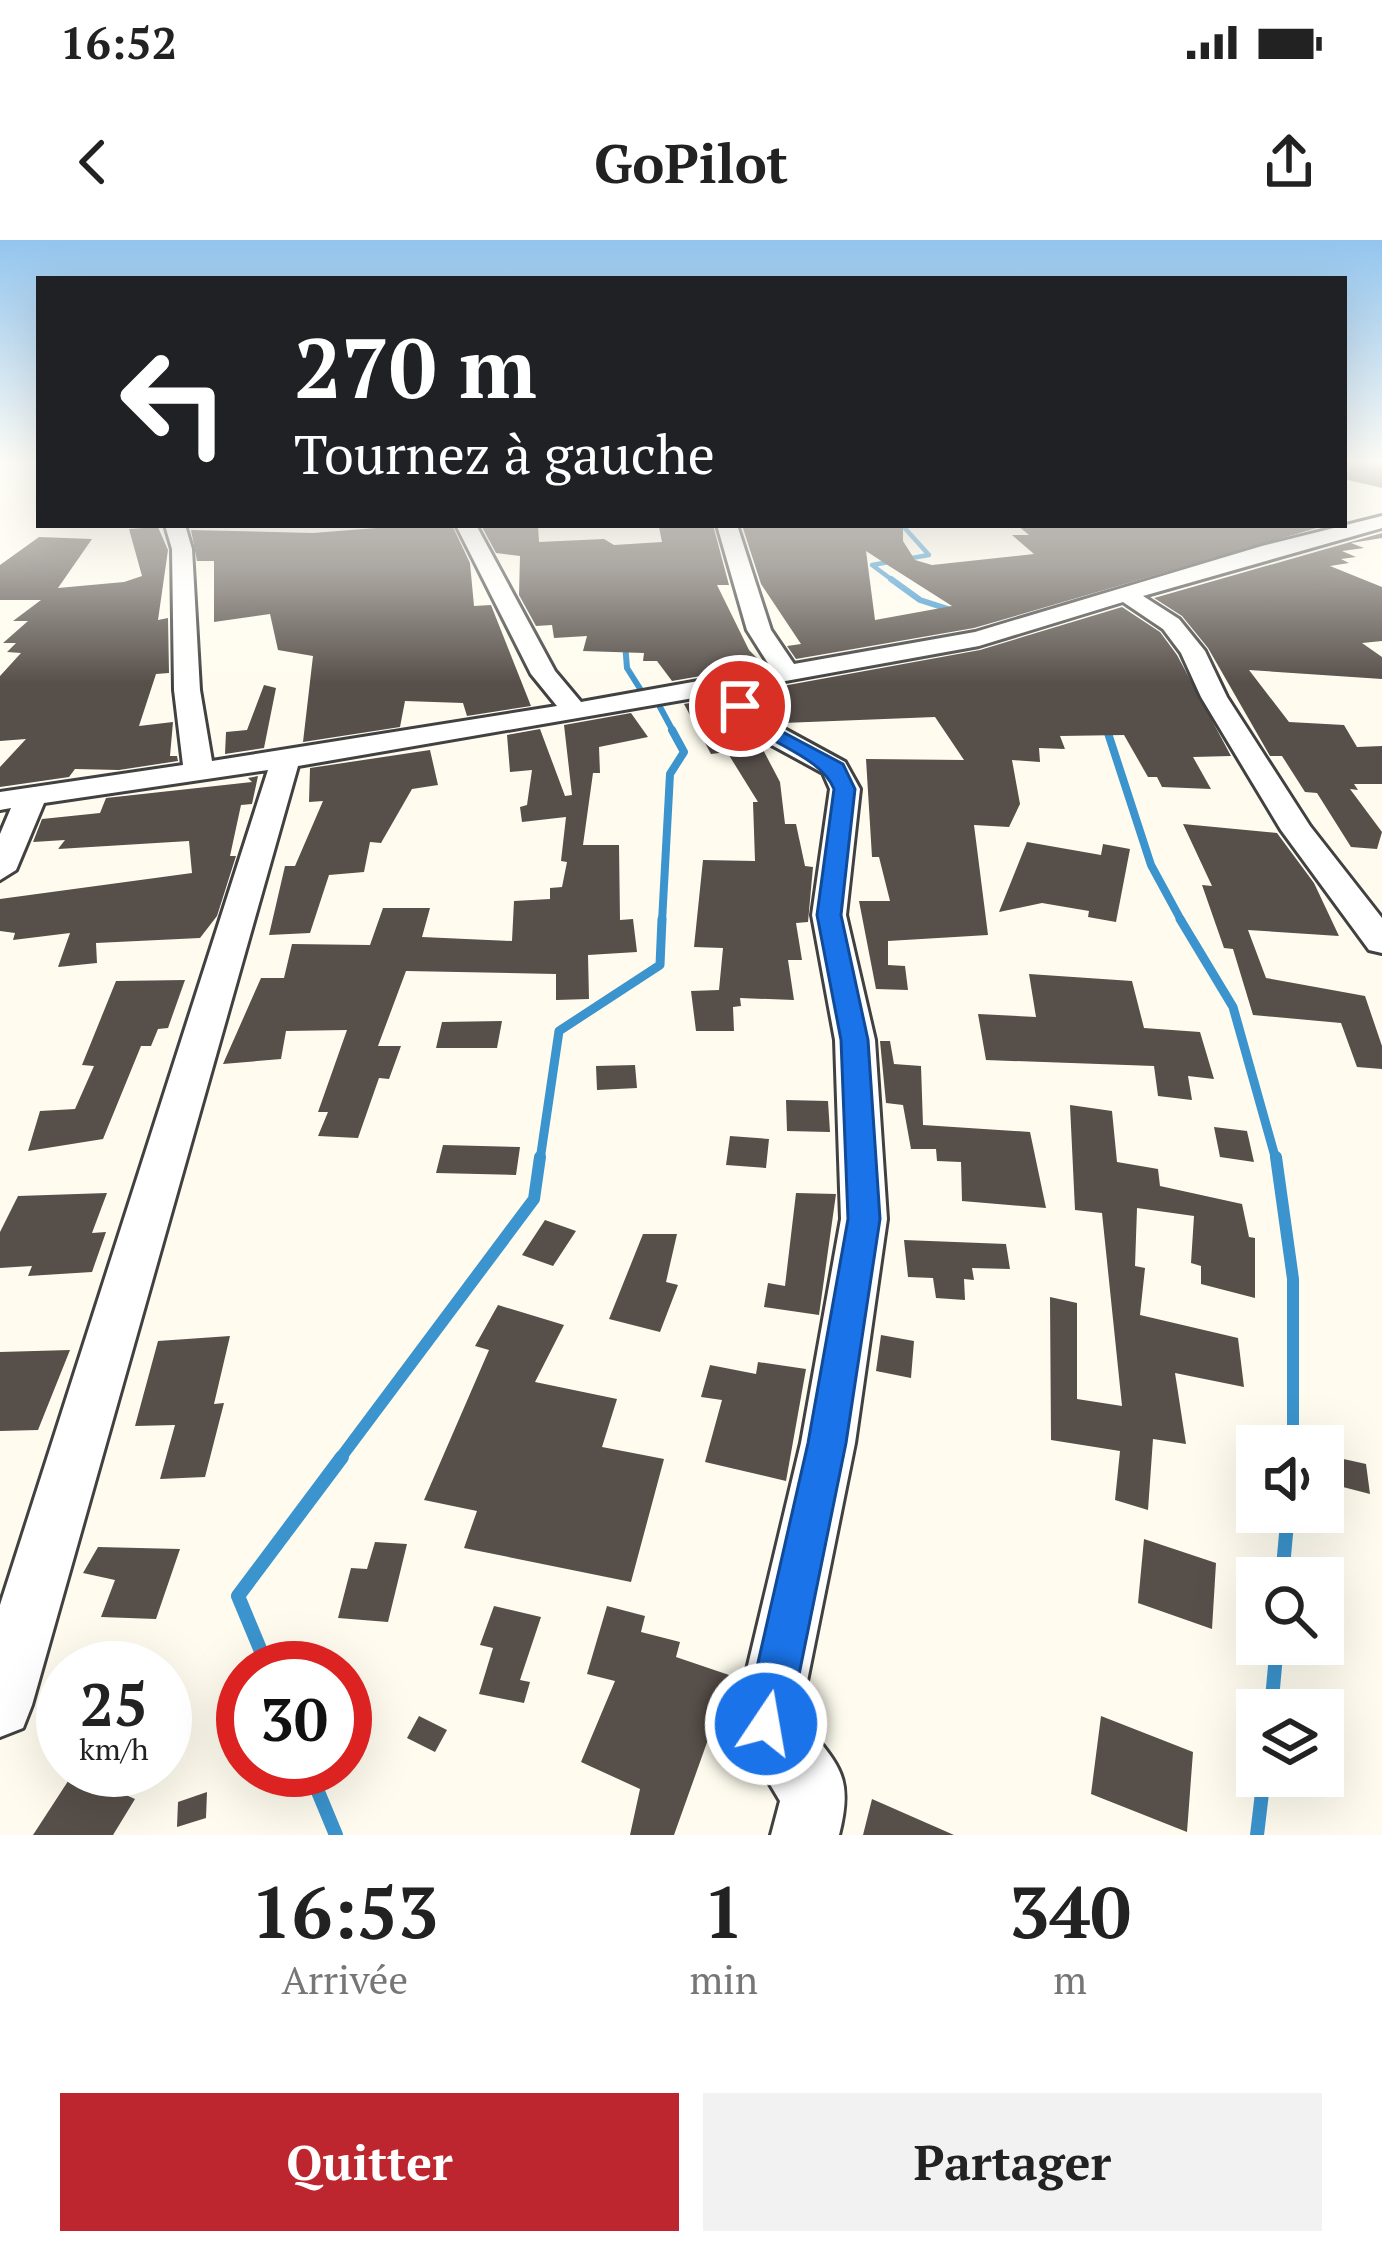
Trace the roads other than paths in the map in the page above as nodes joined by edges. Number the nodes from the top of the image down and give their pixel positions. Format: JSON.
{"nodes":[{"id":1,"x":178,"y":534,"type":"edge"},
{"id":2,"x":471,"y":534,"type":"edge"},
{"id":3,"x":730,"y":534,"type":"edge"},
{"id":4,"x":1334,"y":534,"type":"edge"},
{"id":5,"x":1130,"y":597,"type":"junction"},
{"id":6,"x":788,"y":675,"type":"junction"},
{"id":7,"x":725,"y":686,"type":"junction"},
{"id":8,"x":576,"y":713,"type":"junction"},
{"id":9,"x":285,"y":761,"type":"junction"},
{"id":10,"x":200,"y":772,"type":"junction"},
{"id":11,"x":16,"y":799,"type":"edge"},
{"id":12,"x":0,"y":870,"type":"edge"},
{"id":13,"x":1382,"y":942,"type":"edge"},
{"id":14,"x":0,"y":1705,"type":"edge"},
{"id":15,"x":805,"y":1835,"type":"edge"}],
"edges":[{"from":1,"to":10,"type":"street"},
{"from":2,"to":8,"type":"street"},
{"from":3,"to":6,"type":"street"},
{"from":4,"to":5,"type":"street"},
{"from":5,"to":6,"type":"street"},
{"from":5,"to":13,"type":"street"},
{"from":6,"to":7,"type":"street"},
{"from":7,"to":8,"type":"street"},
{"from":7,"to":15,"type":"street"},
{"from":8,"to":9,"type":"street"},
{"from":9,"to":10,"type":"street"},
{"from":9,"to":14,"type":"street"},
{"from":10,"to":11,"type":"street"},
{"from":11,"to":12,"type":"street"}]}
